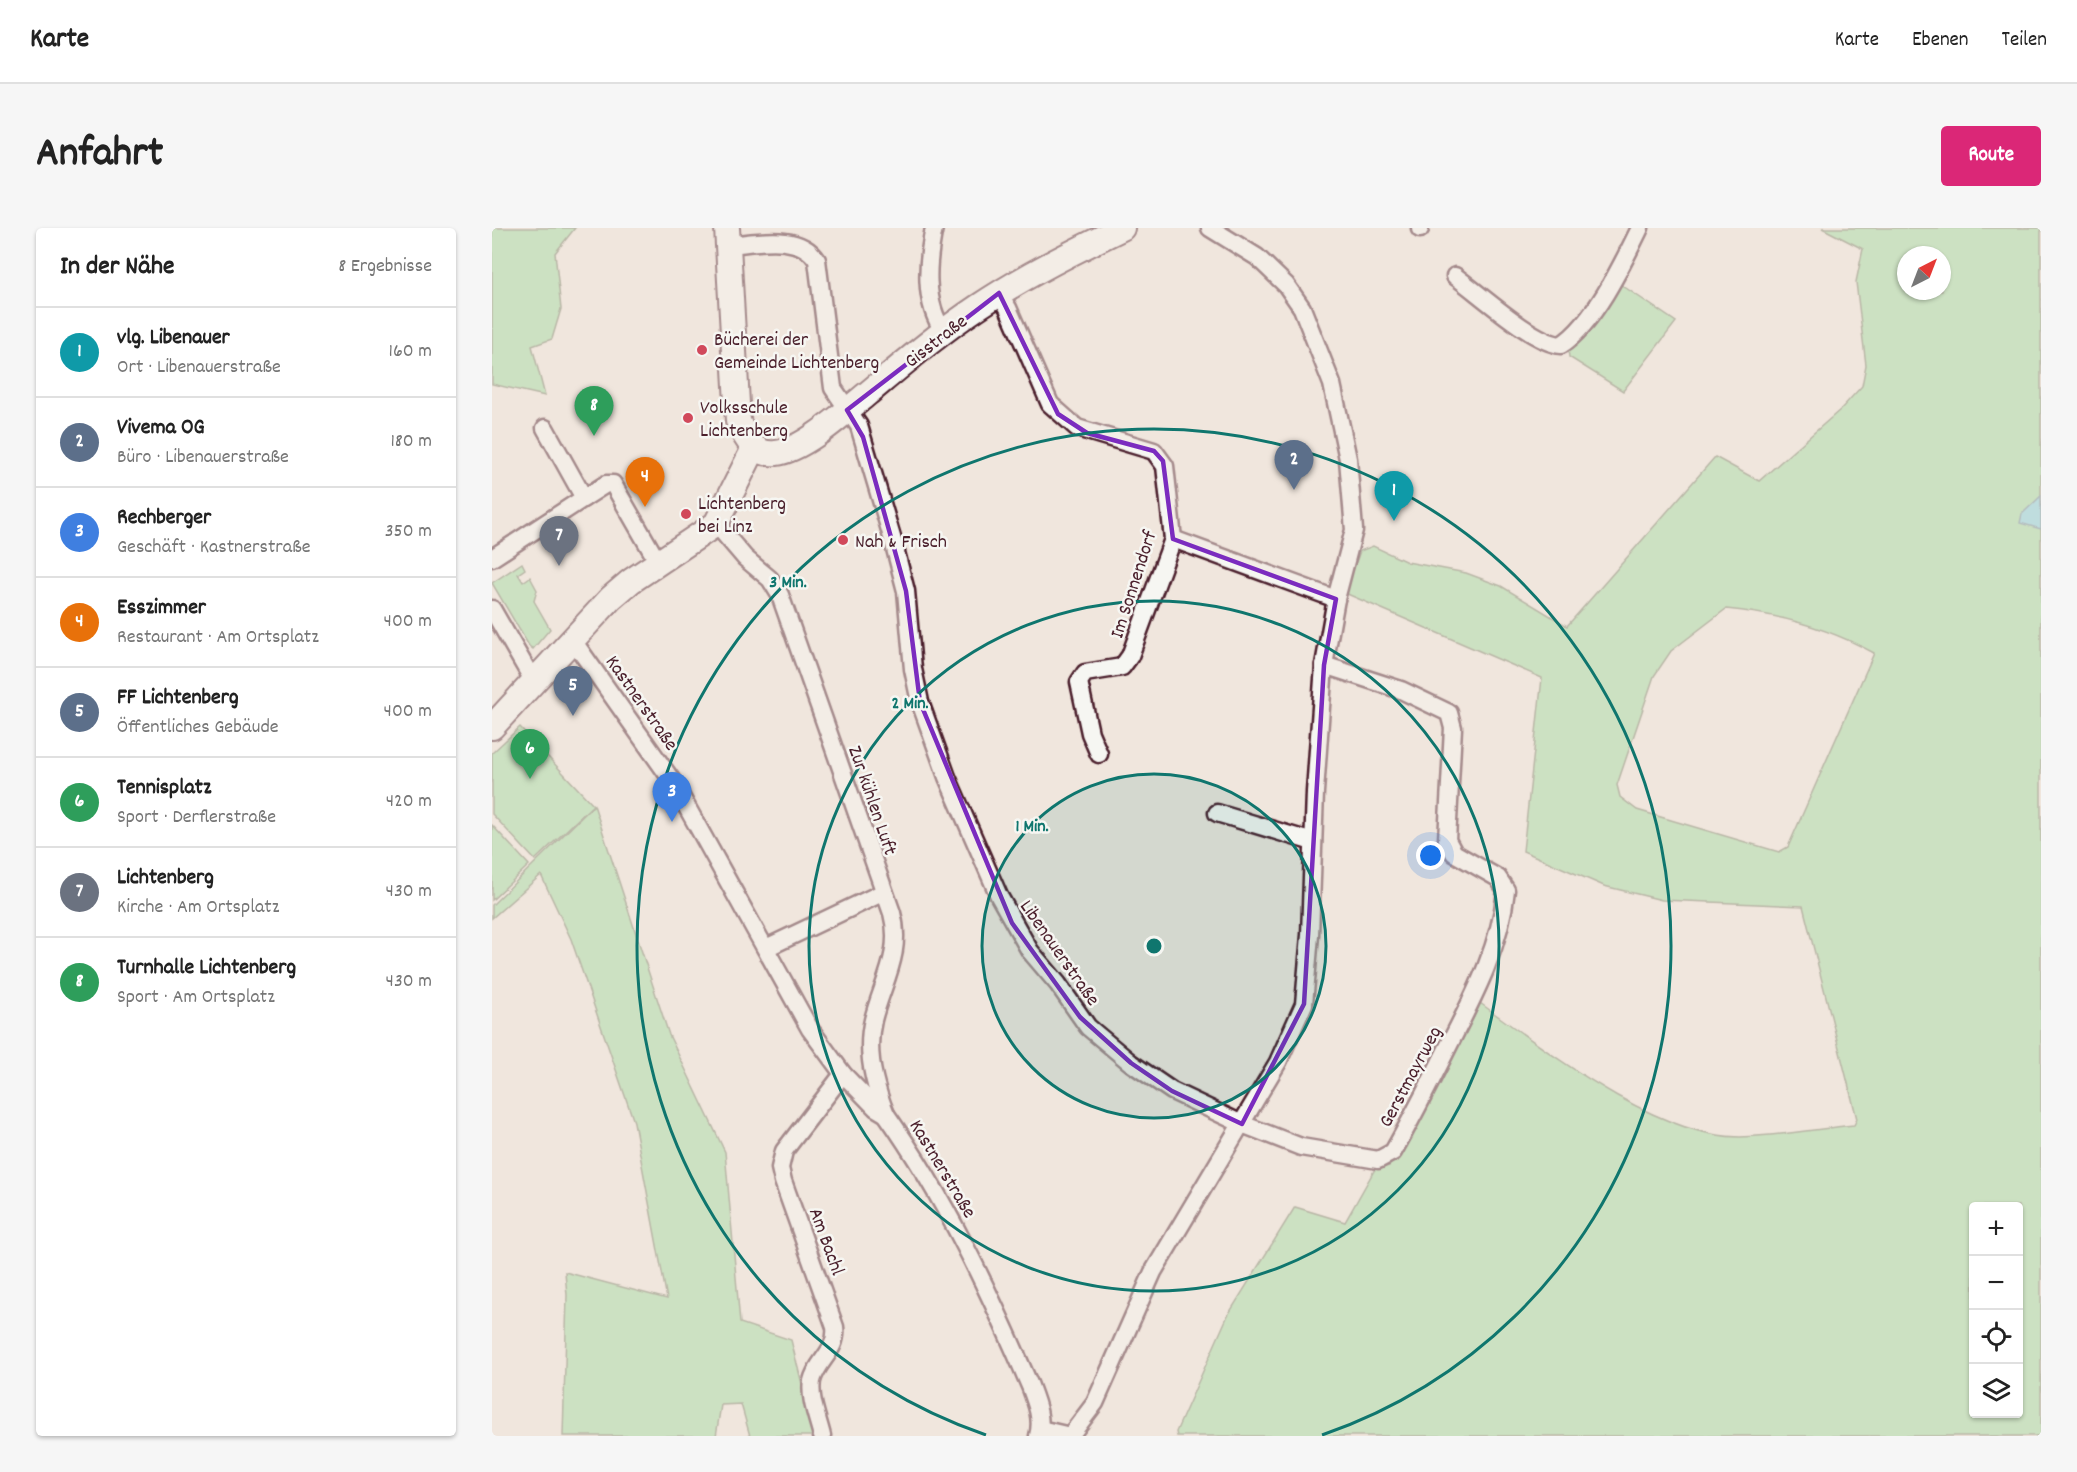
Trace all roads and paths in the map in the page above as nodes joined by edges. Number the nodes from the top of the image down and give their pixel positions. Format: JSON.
{"nodes":[{"id":1,"x":934,"y":228,"type":"edge"},
{"id":2,"x":1122,"y":228,"type":"edge"},
{"id":3,"x":1210,"y":228,"type":"edge"},
{"id":4,"x":1640,"y":228,"type":"edge"},
{"id":5,"x":795,"y":235,"type":"edge"},
{"id":6,"x":728,"y":237,"type":"edge"},
{"id":7,"x":1455,"y":276,"type":"dead end"},
{"id":8,"x":999,"y":293,"type":"junction"},
{"id":9,"x":944,"y":332,"type":"junction"},
{"id":10,"x":847,"y":410,"type":"junction"},
{"id":11,"x":545,"y":428,"type":"dead end"},
{"id":12,"x":754,"y":448,"type":"junction"},
{"id":13,"x":584,"y":498,"type":"junction"},
{"id":14,"x":716,"y":524,"type":"junction"},
{"id":15,"x":1173,"y":539,"type":"junction"},
{"id":16,"x":492,"y":558,"type":"edge"},
{"id":17,"x":659,"y":564,"type":"junction"},
{"id":18,"x":1336,"y":599,"type":"junction"},
{"id":19,"x":492,"y":609,"type":"edge"},
{"id":20,"x":572,"y":639,"type":"junction"},
{"id":21,"x":1324,"y":665,"type":"junction"},
{"id":22,"x":534,"y":682,"type":"junction"},
{"id":23,"x":492,"y":727,"type":"edge"},
{"id":24,"x":1099,"y":754,"type":"dead end"},
{"id":25,"x":1216,"y":813,"type":"dead end"},
{"id":26,"x":1313,"y":842,"type":"junction"},
{"id":27,"x":884,"y":892,"type":"junction"},
{"id":28,"x":766,"y":948,"type":"junction"},
{"id":29,"x":843,"y":1074,"type":"junction"},
{"id":30,"x":886,"y":1114,"type":"junction"},
{"id":31,"x":1242,"y":1124,"type":"junction"},
{"id":32,"x":1039,"y":1432,"type":"edge"},
{"id":33,"x":822,"y":1436,"type":"edge"},
{"id":34,"x":1070,"y":1436,"type":"edge"}],
"edges":[{"from":1,"to":9,"type":"street"},
{"from":2,"to":8,"type":"street","name":"Gisstraße"},
{"from":3,"to":18,"type":"street"},
{"from":4,"to":7,"type":"street"},
{"from":5,"to":6,"type":"street"},
{"from":5,"to":10,"type":"street","name":"Libenauerstraße"},
{"from":6,"to":12,"type":"street"},
{"from":8,"to":9,"type":"street","name":"Gisstraße"},
{"from":8,"to":15,"type":"street","name":"Im Sonnendorf"},
{"from":9,"to":10,"type":"street","name":"Gisstraße"},
{"from":10,"to":12,"type":"street","name":"Gisstraße"},
{"from":10,"to":31,"type":"street","name":"Libenauerstraße"},
{"from":11,"to":13,"type":"street"},
{"from":12,"to":14,"type":"street"},
{"from":13,"to":16,"type":"street"},
{"from":13,"to":17,"type":"street"},
{"from":14,"to":17,"type":"street"},
{"from":14,"to":27,"type":"street","name":"Zur kühlen Luft"},
{"from":15,"to":18,"type":"street"},
{"from":15,"to":24,"type":"street","name":"Im Sonnendorf"},
{"from":17,"to":20,"type":"street"},
{"from":18,"to":21,"type":"street"},
{"from":19,"to":22,"type":"street"},
{"from":20,"to":22,"type":"street"},
{"from":20,"to":28,"type":"street","name":"Kastnerstraße"},
{"from":21,"to":26,"type":"street"},
{"from":21,"to":31,"type":"street","name":"Gerstmayrweg"},
{"from":22,"to":23,"type":"street"},
{"from":25,"to":26,"type":"street"},
{"from":26,"to":31,"type":"street"},
{"from":27,"to":28,"type":"street"},
{"from":27,"to":30,"type":"street","name":"Zur kühlen Luft"},
{"from":28,"to":29,"type":"street","name":"Kastnerstraße"},
{"from":29,"to":30,"type":"street","name":"Kastnerstraße"},
{"from":29,"to":33,"type":"street","name":"Am Bachl"},
{"from":30,"to":32,"type":"street","name":"Kastnerstraße"},
{"from":31,"to":34,"type":"street"},
{"from":32,"to":34,"type":"street"}]}
